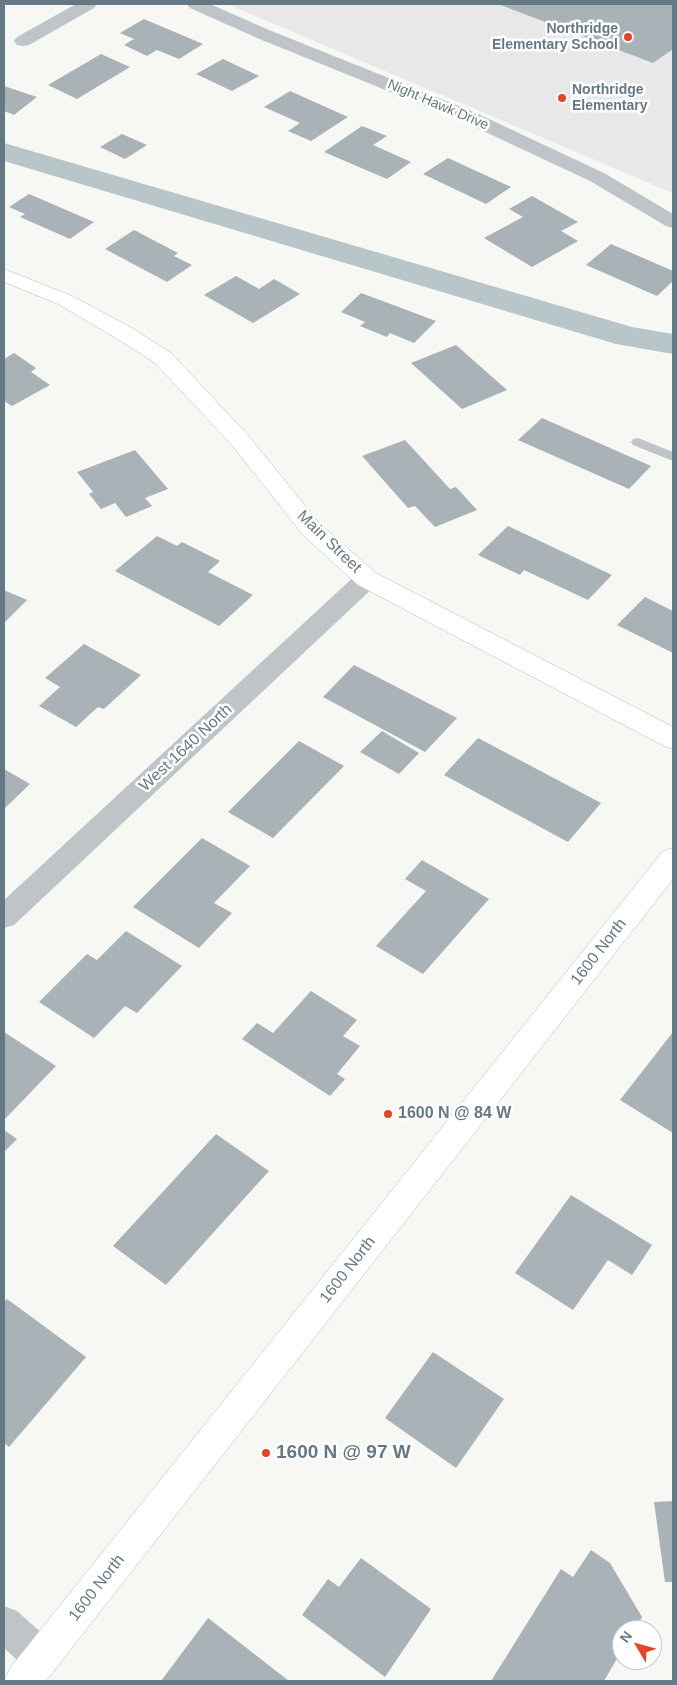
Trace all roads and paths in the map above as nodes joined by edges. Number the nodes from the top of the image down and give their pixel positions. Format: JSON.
{"nodes":[{"id":1,"x":88,"y":4,"type":"edge"},
{"id":2,"x":196,"y":4,"type":"edge"},
{"id":3,"x":23,"y":41,"type":"dead end"},
{"id":4,"x":673,"y":222,"type":"edge"},
{"id":5,"x":4,"y":275,"type":"edge"},
{"id":6,"x":638,"y":442,"type":"dead end"},
{"id":7,"x":673,"y":457,"type":"edge"},
{"id":8,"x":367,"y":579,"type":"junction"},
{"id":9,"x":673,"y":739,"type":"edge"},
{"id":10,"x":673,"y":859,"type":"edge"},
{"id":11,"x":4,"y":917,"type":"edge"},
{"id":12,"x":4,"y":1624,"type":"edge"},
{"id":13,"x":33,"y":1670,"type":"edge"}],
"edges":[{"from":1,"to":3,"type":"street"},
{"from":2,"to":4,"type":"street","name":"Night Hawk Drive"},
{"from":5,"to":8,"type":"street","name":"Main Street"},
{"from":6,"to":7,"type":"lane"},
{"from":8,"to":9,"type":"street","name":"Main Street"},
{"from":8,"to":11,"type":"street","name":"West 1640 North"},
{"from":10,"to":13,"type":"street","name":"1600 North"},
{"from":12,"to":13,"type":"street"}]}
